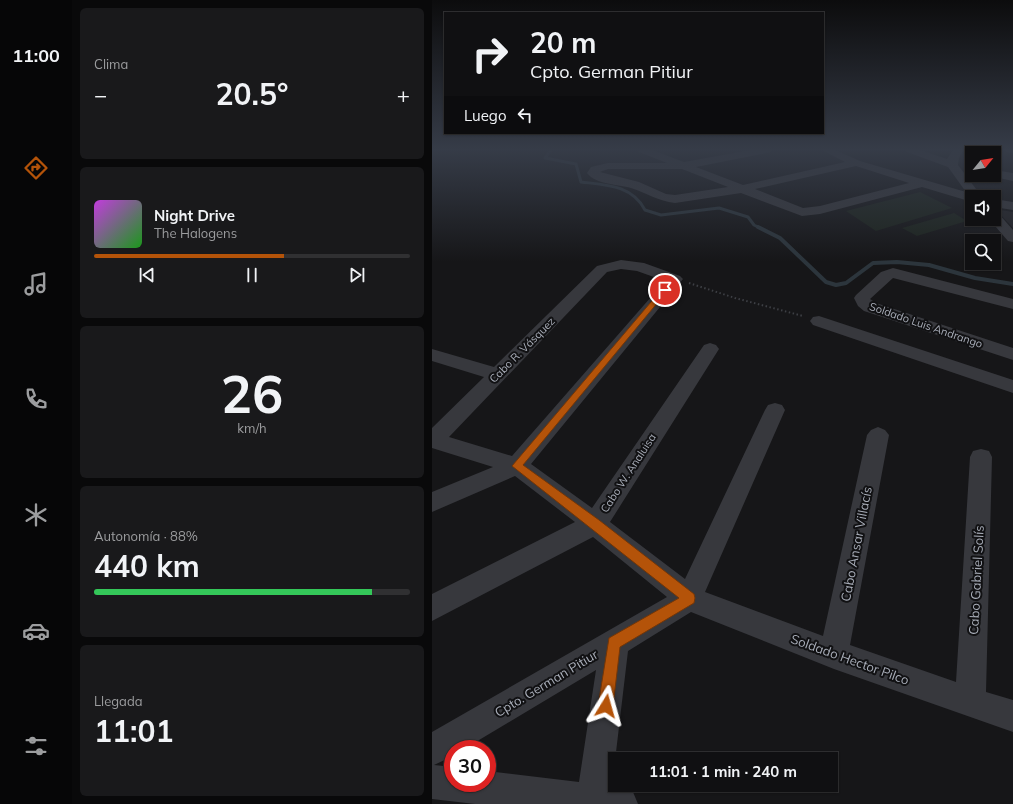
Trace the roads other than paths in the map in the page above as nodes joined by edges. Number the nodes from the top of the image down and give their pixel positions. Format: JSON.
{"nodes":[{"id":1,"x":641,"y":188,"type":"edge"},
{"id":2,"x":737,"y":188,"type":"edge"},
{"id":3,"x":748,"y":188,"type":"edge"},
{"id":4,"x":908,"y":188,"type":"edge"},
{"id":5,"x":935,"y":188,"type":"edge"},
{"id":6,"x":741,"y":189,"type":"junction"},
{"id":7,"x":965,"y":196,"type":"edge"},
{"id":8,"x":1001,"y":204,"type":"edge"},
{"id":9,"x":1013,"y":206,"type":"edge"},
{"id":10,"x":1001,"y":225,"type":"edge"},
{"id":11,"x":1013,"y":238,"type":"edge"},
{"id":12,"x":1013,"y":304,"type":"edge"},
{"id":13,"x":819,"y":321,"type":"road end"},
{"id":14,"x":710,"y":348,"type":"dead end"},
{"id":15,"x":1013,"y":354,"type":"edge"},
{"id":16,"x":432,"y":355,"type":"edge"},
{"id":17,"x":498,"y":375,"type":"junction"},
{"id":18,"x":1013,"y":387,"type":"edge"},
{"id":19,"x":775,"y":410,"type":"dead end"},
{"id":20,"x":878,"y":435,"type":"dead end"},
{"id":21,"x":433,"y":440,"type":"edge"},
{"id":22,"x":981,"y":457,"type":"dead end"},
{"id":23,"x":517,"y":466,"type":"junction"},
{"id":24,"x":432,"y":502,"type":"edge"},
{"id":25,"x":595,"y":524,"type":"junction"},
{"id":26,"x":689,"y":598,"type":"junction"},
{"id":27,"x":432,"y":608,"type":"edge"},
{"id":28,"x":614,"y":643,"type":"junction"},
{"id":29,"x":834,"y":654,"type":"junction"},
{"id":30,"x":970,"y":702,"type":"junction"},
{"id":31,"x":1013,"y":716,"type":"edge"},
{"id":32,"x":432,"y":750,"type":"edge"},
{"id":33,"x":432,"y":782,"type":"edge"},
{"id":34,"x":607,"y":802,"type":"edge"}],
"edges":[{"from":1,"to":6,"type":"street"},
{"from":2,"to":6,"type":"street"},
{"from":3,"to":6,"type":"street"},
{"from":4,"to":6,"type":"street"},
{"from":5,"to":7,"type":"street"},
{"from":8,"to":9,"type":"street"},
{"from":10,"to":11,"type":"street"},
{"from":12,"to":15,"type":"street","name":"Soldado Luis Andrango"},
{"from":13,"to":18,"type":"street"},
{"from":14,"to":25,"type":"street","name":"Cabo W. Analuisa"},
{"from":16,"to":17,"type":"street"},
{"from":17,"to":21,"type":"street","name":"Cabo R. Vásquez"},
{"from":17,"to":23,"type":"street","name":"Cabo R. Vásquez"},
{"from":19,"to":26,"type":"street"},
{"from":20,"to":29,"type":"street","name":"Cabo Ansar Villacís"},
{"from":21,"to":23,"type":"street","name":"Soldado Hector Pilco"},
{"from":22,"to":30,"type":"street","name":"Cabo Gabriel Solís"},
{"from":23,"to":24,"type":"street"},
{"from":23,"to":25,"type":"street","name":"Soldado Hector Pilco"},
{"from":25,"to":26,"type":"street","name":"Soldado Hector Pilco"},
{"from":25,"to":27,"type":"street","name":"Cabo W. Analuisa"},
{"from":26,"to":28,"type":"street","name":"Cpto. German Pitiur"},
{"from":26,"to":29,"type":"street","name":"Soldado Hector Pilco"},
{"from":28,"to":32,"type":"street","name":"Cpto. German Pitiur"},
{"from":28,"to":34,"type":"street"},
{"from":29,"to":30,"type":"street","name":"Soldado Hector Pilco"},
{"from":30,"to":31,"type":"street","name":"Soldado Hector Pilco"},
{"from":33,"to":34,"type":"street"}]}
